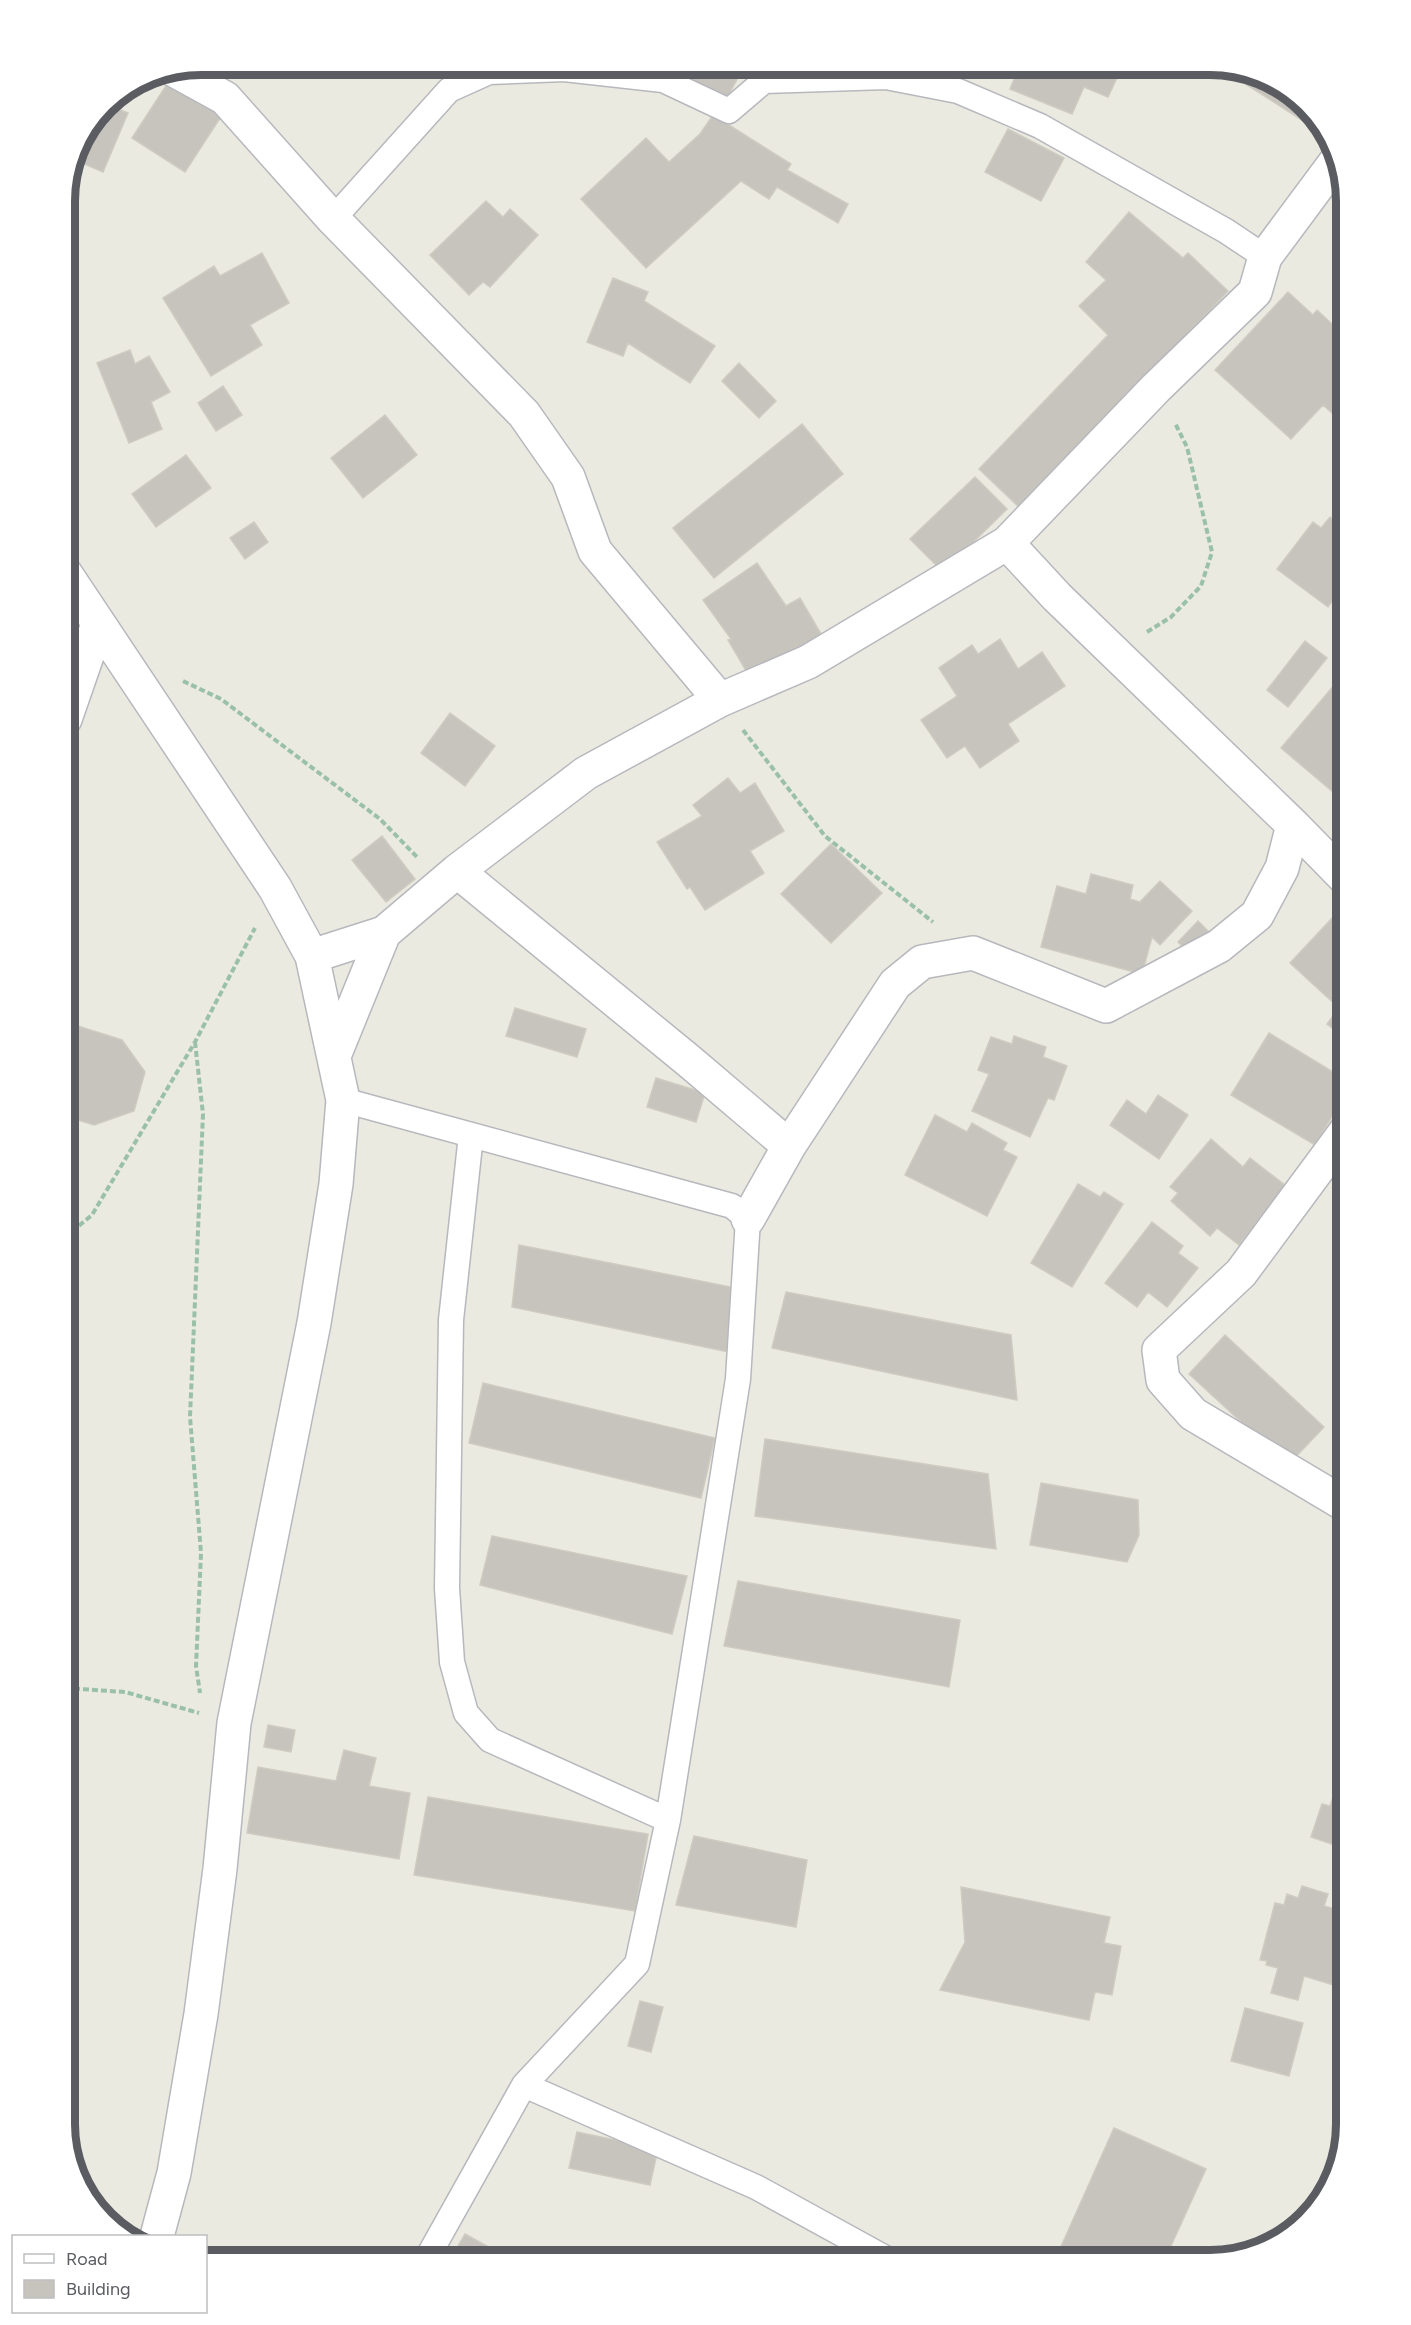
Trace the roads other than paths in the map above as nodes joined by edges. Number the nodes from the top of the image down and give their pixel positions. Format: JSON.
{"nodes":[{"id":1,"x":482,"y":75,"type":"edge"},
{"id":2,"x":618,"y":75,"type":"edge"},
{"id":3,"x":185,"y":76,"type":"edge"},
{"id":4,"x":1331,"y":168,"type":"edge"},
{"id":5,"x":333,"y":219,"type":"junction"},
{"id":6,"x":1265,"y":257,"type":"junction"},
{"id":7,"x":1007,"y":543,"type":"junction"},
{"id":8,"x":75,"y":588,"type":"edge"},
{"id":9,"x":98,"y":624,"type":"junction"},
{"id":10,"x":75,"y":690,"type":"edge"},
{"id":11,"x":720,"y":700,"type":"junction"},
{"id":12,"x":1293,"y":825,"type":"junction"},
{"id":13,"x":1336,"y":868,"type":"edge"},
{"id":14,"x":450,"y":878,"type":"junction"},
{"id":15,"x":384,"y":933,"type":"junction"},
{"id":16,"x":312,"y":956,"type":"junction"},
{"id":17,"x":334,"y":1056,"type":"junction"},
{"id":18,"x":343,"y":1100,"type":"junction"},
{"id":19,"x":471,"y":1135,"type":"junction"},
{"id":20,"x":789,"y":1146,"type":"junction"},
{"id":21,"x":1336,"y":1146,"type":"edge"},
{"id":22,"x":748,"y":1218,"type":"junction"},
{"id":23,"x":1336,"y":1499,"type":"edge"},
{"id":24,"x":668,"y":1820,"type":"junction"},
{"id":25,"x":524,"y":2085,"type":"junction"},
{"id":26,"x":157,"y":2235,"type":"edge"},
{"id":27,"x":432,"y":2250,"type":"edge"},
{"id":28,"x":871,"y":2250,"type":"edge"}],
"edges":[{"from":1,"to":5,"type":"lane"},
{"from":2,"to":6,"type":"lane"},
{"from":3,"to":5,"type":"street"},
{"from":4,"to":6,"type":"street"},
{"from":5,"to":11,"type":"street"},
{"from":6,"to":7,"type":"street"},
{"from":7,"to":11,"type":"street"},
{"from":7,"to":12,"type":"street"},
{"from":8,"to":9,"type":"street"},
{"from":9,"to":10,"type":"street"},
{"from":9,"to":16,"type":"street"},
{"from":11,"to":14,"type":"street"},
{"from":12,"to":13,"type":"street"},
{"from":12,"to":20,"type":"street"},
{"from":14,"to":15,"type":"street"},
{"from":14,"to":20,"type":"street"},
{"from":15,"to":16,"type":"street"},
{"from":15,"to":17,"type":"street"},
{"from":16,"to":17,"type":"street"},
{"from":17,"to":18,"type":"street"},
{"from":18,"to":19,"type":"lane"},
{"from":18,"to":26,"type":"street"},
{"from":19,"to":22,"type":"lane"},
{"from":19,"to":24,"type":"lane"},
{"from":20,"to":22,"type":"street"},
{"from":21,"to":23,"type":"street"},
{"from":22,"to":24,"type":"lane"},
{"from":24,"to":25,"type":"lane"},
{"from":25,"to":27,"type":"lane"},
{"from":25,"to":28,"type":"lane"}]}
